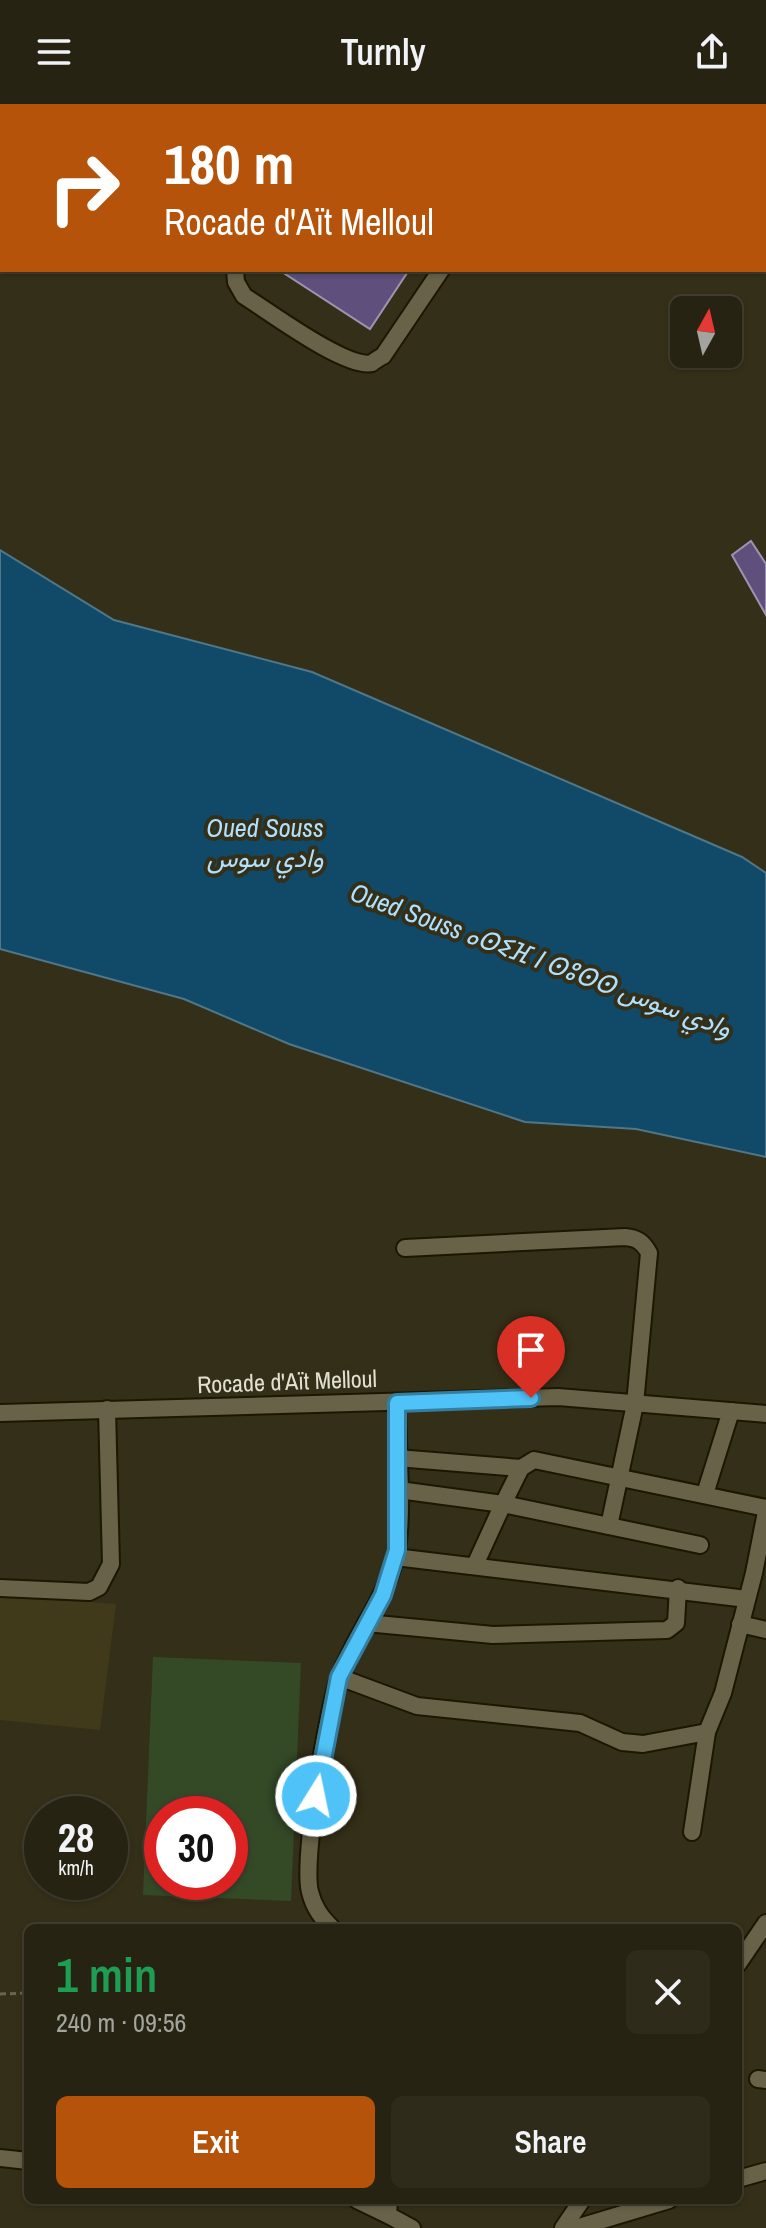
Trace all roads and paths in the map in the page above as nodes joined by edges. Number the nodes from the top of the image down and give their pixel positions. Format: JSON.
{"nodes":[{"id":1,"x":235,"y":272,"type":"edge"},
{"id":2,"x":440,"y":272,"type":"edge"},
{"id":3,"x":405,"y":1248,"type":"dead end"},
{"id":4,"x":397,"y":1403,"type":"junction"},
{"id":5,"x":635,"y":1404,"type":"junction"},
{"id":6,"x":107,"y":1409,"type":"junction"},
{"id":7,"x":731,"y":1411,"type":"junction"},
{"id":8,"x":0,"y":1413,"type":"edge"},
{"id":9,"x":766,"y":1414,"type":"edge"},
{"id":10,"x":397,"y":1458,"type":"junction"},
{"id":11,"x":521,"y":1468,"type":"junction"},
{"id":12,"x":618,"y":1476,"type":"junction"},
{"id":13,"x":399,"y":1490,"type":"junction"},
{"id":14,"x":705,"y":1494,"type":"junction"},
{"id":15,"x":503,"y":1504,"type":"junction"},
{"id":16,"x":766,"y":1510,"type":"edge"},
{"id":17,"x":609,"y":1526,"type":"junction"},
{"id":18,"x":700,"y":1545,"type":"dead end"},
{"id":19,"x":395,"y":1557,"type":"junction"},
{"id":20,"x":475,"y":1565,"type":"junction"},
{"id":21,"x":760,"y":1574,"type":"edge"},
{"id":22,"x":0,"y":1588,"type":"edge"},
{"id":23,"x":678,"y":1588,"type":"junction"},
{"id":24,"x":747,"y":1599,"type":"junction"},
{"id":25,"x":366,"y":1623,"type":"junction"},
{"id":26,"x":740,"y":1624,"type":"junction"},
{"id":27,"x":766,"y":1630,"type":"edge"},
{"id":28,"x":339,"y":1677,"type":"junction"},
{"id":29,"x":707,"y":1732,"type":"junction"},
{"id":30,"x":692,"y":1832,"type":"dead end"},
{"id":31,"x":766,"y":1923,"type":"edge"},
{"id":32,"x":328,"y":1924,"type":"edge"},
{"id":33,"x":742,"y":1958,"type":"edge"},
{"id":34,"x":24,"y":1993,"type":"edge"},
{"id":35,"x":0,"y":1994,"type":"edge"},
{"id":36,"x":0,"y":2158,"type":"edge"},
{"id":37,"x":24,"y":2161,"type":"edge"},
{"id":38,"x":766,"y":2171,"type":"edge"},
{"id":39,"x":742,"y":2178,"type":"edge"},
{"id":40,"x":579,"y":2204,"type":"edge"},
{"id":41,"x":656,"y":2204,"type":"edge"},
{"id":42,"x":388,"y":2208,"type":"edge"},
{"id":43,"x":412,"y":2228,"type":"edge"},
{"id":44,"x":563,"y":2228,"type":"edge"},
{"id":45,"x":576,"y":2228,"type":"edge"}],
"edges":[{"from":1,"to":2,"type":"street"},
{"from":3,"to":5,"type":"street"},
{"from":4,"to":5,"type":"street","name":"Rocade d'Aït Melloul"},
{"from":4,"to":6,"type":"street","name":"Rocade d'Aït Melloul"},
{"from":4,"to":10,"type":"street"},
{"from":5,"to":7,"type":"street","name":"Rocade d'Aït Melloul"},
{"from":5,"to":12,"type":"street"},
{"from":6,"to":8,"type":"street","name":"Rocade d'Aït Melloul"},
{"from":6,"to":22,"type":"street"},
{"from":7,"to":9,"type":"street","name":"Rocade d'Aït Melloul"},
{"from":7,"to":14,"type":"street"},
{"from":10,"to":11,"type":"street"},
{"from":10,"to":13,"type":"street"},
{"from":11,"to":12,"type":"street"},
{"from":11,"to":15,"type":"street"},
{"from":12,"to":14,"type":"street"},
{"from":12,"to":17,"type":"street"},
{"from":13,"to":15,"type":"street"},
{"from":13,"to":19,"type":"street"},
{"from":14,"to":16,"type":"street"},
{"from":15,"to":17,"type":"street"},
{"from":15,"to":20,"type":"street"},
{"from":16,"to":21,"type":"street"},
{"from":17,"to":18,"type":"street"},
{"from":19,"to":20,"type":"street"},
{"from":19,"to":25,"type":"street"},
{"from":20,"to":23,"type":"street"},
{"from":21,"to":24,"type":"street"},
{"from":23,"to":24,"type":"street"},
{"from":23,"to":25,"type":"street"},
{"from":24,"to":26,"type":"street"},
{"from":25,"to":28,"type":"street"},
{"from":26,"to":27,"type":"street"},
{"from":26,"to":29,"type":"street"},
{"from":28,"to":29,"type":"street"},
{"from":28,"to":32,"type":"street"},
{"from":29,"to":30,"type":"street"},
{"from":31,"to":33,"type":"street"},
{"from":34,"to":35,"type":"path"},
{"from":36,"to":37,"type":"street"},
{"from":38,"to":39,"type":"street"},
{"from":40,"to":44,"type":"street"},
{"from":41,"to":45,"type":"street"},
{"from":42,"to":43,"type":"street"}]}
